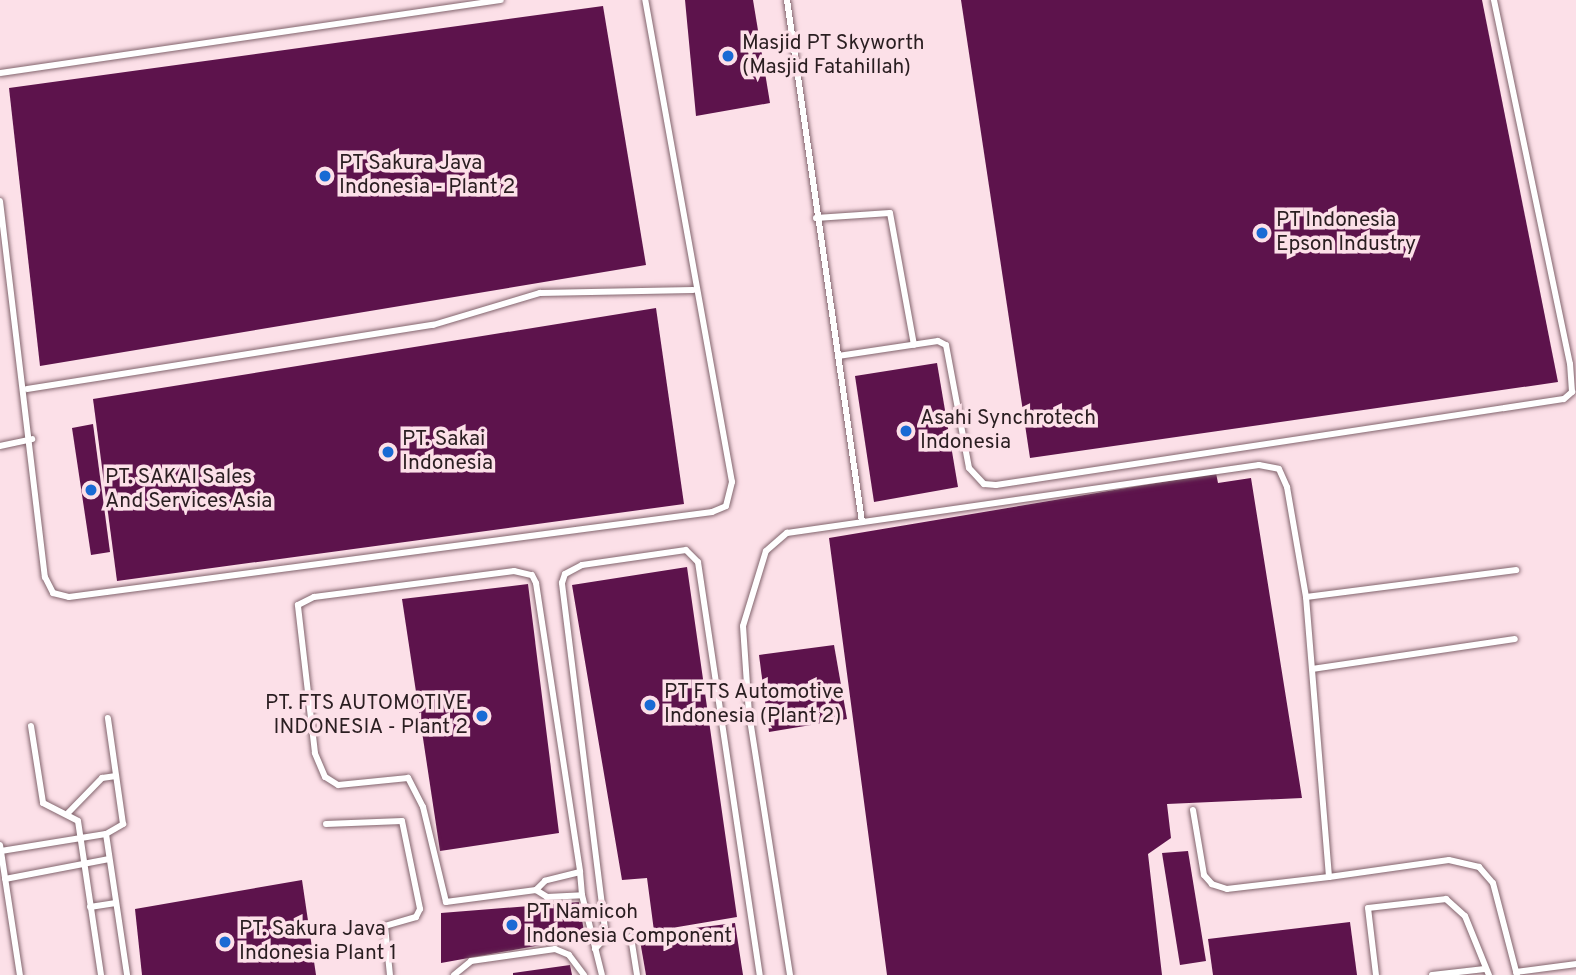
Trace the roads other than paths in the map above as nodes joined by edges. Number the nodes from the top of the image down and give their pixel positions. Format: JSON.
{"nodes":[{"id":1,"x":501,"y":0,"type":"edge"},
{"id":2,"x":645,"y":0,"type":"edge"},
{"id":3,"x":787,"y":0,"type":"edge"},
{"id":4,"x":1494,"y":0,"type":"edge"},
{"id":5,"x":0,"y":72,"type":"edge"},
{"id":6,"x":0,"y":201,"type":"edge"},
{"id":7,"x":816,"y":218,"type":"junction"},
{"id":8,"x":693,"y":290,"type":"junction"},
{"id":9,"x":914,"y":345,"type":"junction"},
{"id":10,"x":838,"y":356,"type":"junction"},
{"id":11,"x":27,"y":389,"type":"junction"},
{"id":12,"x":1574,"y":392,"type":"edge"},
{"id":13,"x":32,"y":439,"type":"junction"},
{"id":14,"x":0,"y":446,"type":"edge"},
{"id":15,"x":863,"y":522,"type":"junction"},
{"id":16,"x":1517,"y":570,"type":"dead end"},
{"id":17,"x":1306,"y":597,"type":"junction"},
{"id":18,"x":1516,"y":639,"type":"dead end"},
{"id":19,"x":1312,"y":669,"type":"junction"},
{"id":20,"x":108,"y":718,"type":"dead end"},
{"id":21,"x":31,"y":726,"type":"dead end"},
{"id":22,"x":116,"y":776,"type":"junction"},
{"id":23,"x":1193,"y":810,"type":"dead end"},
{"id":24,"x":68,"y":813,"type":"junction"},
{"id":25,"x":326,"y":824,"type":"dead end"},
{"id":26,"x":106,"y":834,"type":"junction"},
{"id":27,"x":79,"y":838,"type":"junction"},
{"id":28,"x":0,"y":845,"type":"edge"},
{"id":29,"x":1,"y":851,"type":"edge"},
{"id":30,"x":109,"y":859,"type":"junction"},
{"id":31,"x":83,"y":863,"type":"junction"},
{"id":32,"x":580,"y":872,"type":"junction"},
{"id":33,"x":1329,"y":877,"type":"junction"},
{"id":34,"x":5,"y":879,"type":"junction"},
{"id":35,"x":536,"y":890,"type":"junction"},
{"id":36,"x":582,"y":895,"type":"junction"},
{"id":37,"x":116,"y":903,"type":"junction"},
{"id":38,"x":90,"y":907,"type":"junction"},
{"id":39,"x":631,"y":937,"type":"dead end"},
{"id":40,"x":595,"y":949,"type":"junction"},
{"id":41,"x":1573,"y":965,"type":"edge"},
{"id":42,"x":1487,"y":972,"type":"edge"},
{"id":43,"x":1517,"y":974,"type":"edge"},
{"id":44,"x":20,"y":975,"type":"edge"},
{"id":45,"x":101,"y":975,"type":"edge"},
{"id":46,"x":127,"y":975,"type":"edge"},
{"id":47,"x":390,"y":975,"type":"edge"},
{"id":48,"x":454,"y":975,"type":"edge"},
{"id":49,"x":584,"y":975,"type":"edge"},
{"id":50,"x":602,"y":975,"type":"edge"},
{"id":51,"x":637,"y":975,"type":"edge"},
{"id":52,"x":760,"y":975,"type":"edge"},
{"id":53,"x":790,"y":975,"type":"edge"},
{"id":54,"x":1376,"y":975,"type":"edge"},
{"id":55,"x":1432,"y":975,"type":"edge"},
{"id":56,"x":1573,"y":975,"type":"edge"}],
"edges":[{"from":1,"to":5,"type":"lane"},
{"from":2,"to":8,"type":"lane"},
{"from":3,"to":7,"type":"lane"},
{"from":4,"to":12,"type":"lane"},
{"from":6,"to":11,"type":"lane"},
{"from":7,"to":9,"type":"lane"},
{"from":7,"to":10,"type":"lane"},
{"from":8,"to":11,"type":"lane"},
{"from":8,"to":13,"type":"lane"},
{"from":9,"to":10,"type":"lane"},
{"from":9,"to":12,"type":"lane"},
{"from":10,"to":15,"type":"lane"},
{"from":11,"to":13,"type":"lane"},
{"from":13,"to":14,"type":"lane"},
{"from":15,"to":17,"type":"lane"},
{"from":15,"to":53,"type":"lane"},
{"from":16,"to":17,"type":"lane"},
{"from":17,"to":19,"type":"lane"},
{"from":18,"to":19,"type":"lane"},
{"from":19,"to":33,"type":"lane"},
{"from":20,"to":22,"type":"lane"},
{"from":21,"to":24,"type":"lane"},
{"from":22,"to":24,"type":"lane"},
{"from":22,"to":26,"type":"lane"},
{"from":23,"to":33,"type":"lane"},
{"from":24,"to":27,"type":"lane"},
{"from":25,"to":47,"type":"lane"},
{"from":26,"to":27,"type":"lane"},
{"from":26,"to":30,"type":"lane"},
{"from":27,"to":29,"type":"lane"},
{"from":27,"to":31,"type":"lane"},
{"from":28,"to":29,"type":"lane"},
{"from":29,"to":34,"type":"lane"},
{"from":30,"to":31,"type":"lane"},
{"from":30,"to":37,"type":"lane"},
{"from":31,"to":34,"type":"lane"},
{"from":31,"to":38,"type":"lane"},
{"from":32,"to":35,"type":"lane"},
{"from":32,"to":35,"type":"lane"},
{"from":32,"to":36,"type":"lane"},
{"from":33,"to":43,"type":"lane"},
{"from":34,"to":44,"type":"lane"},
{"from":35,"to":36,"type":"lane"},
{"from":36,"to":40,"type":"lane"},
{"from":37,"to":38,"type":"lane"},
{"from":37,"to":46,"type":"lane"},
{"from":38,"to":45,"type":"lane"},
{"from":39,"to":51,"type":"lane"},
{"from":40,"to":50,"type":"lane"},
{"from":40,"to":52,"type":"lane"},
{"from":41,"to":43,"type":"lane"},
{"from":41,"to":56,"type":"lane"},
{"from":42,"to":54,"type":"lane"},
{"from":42,"to":55,"type":"lane"},
{"from":48,"to":49,"type":"lane"}]}
